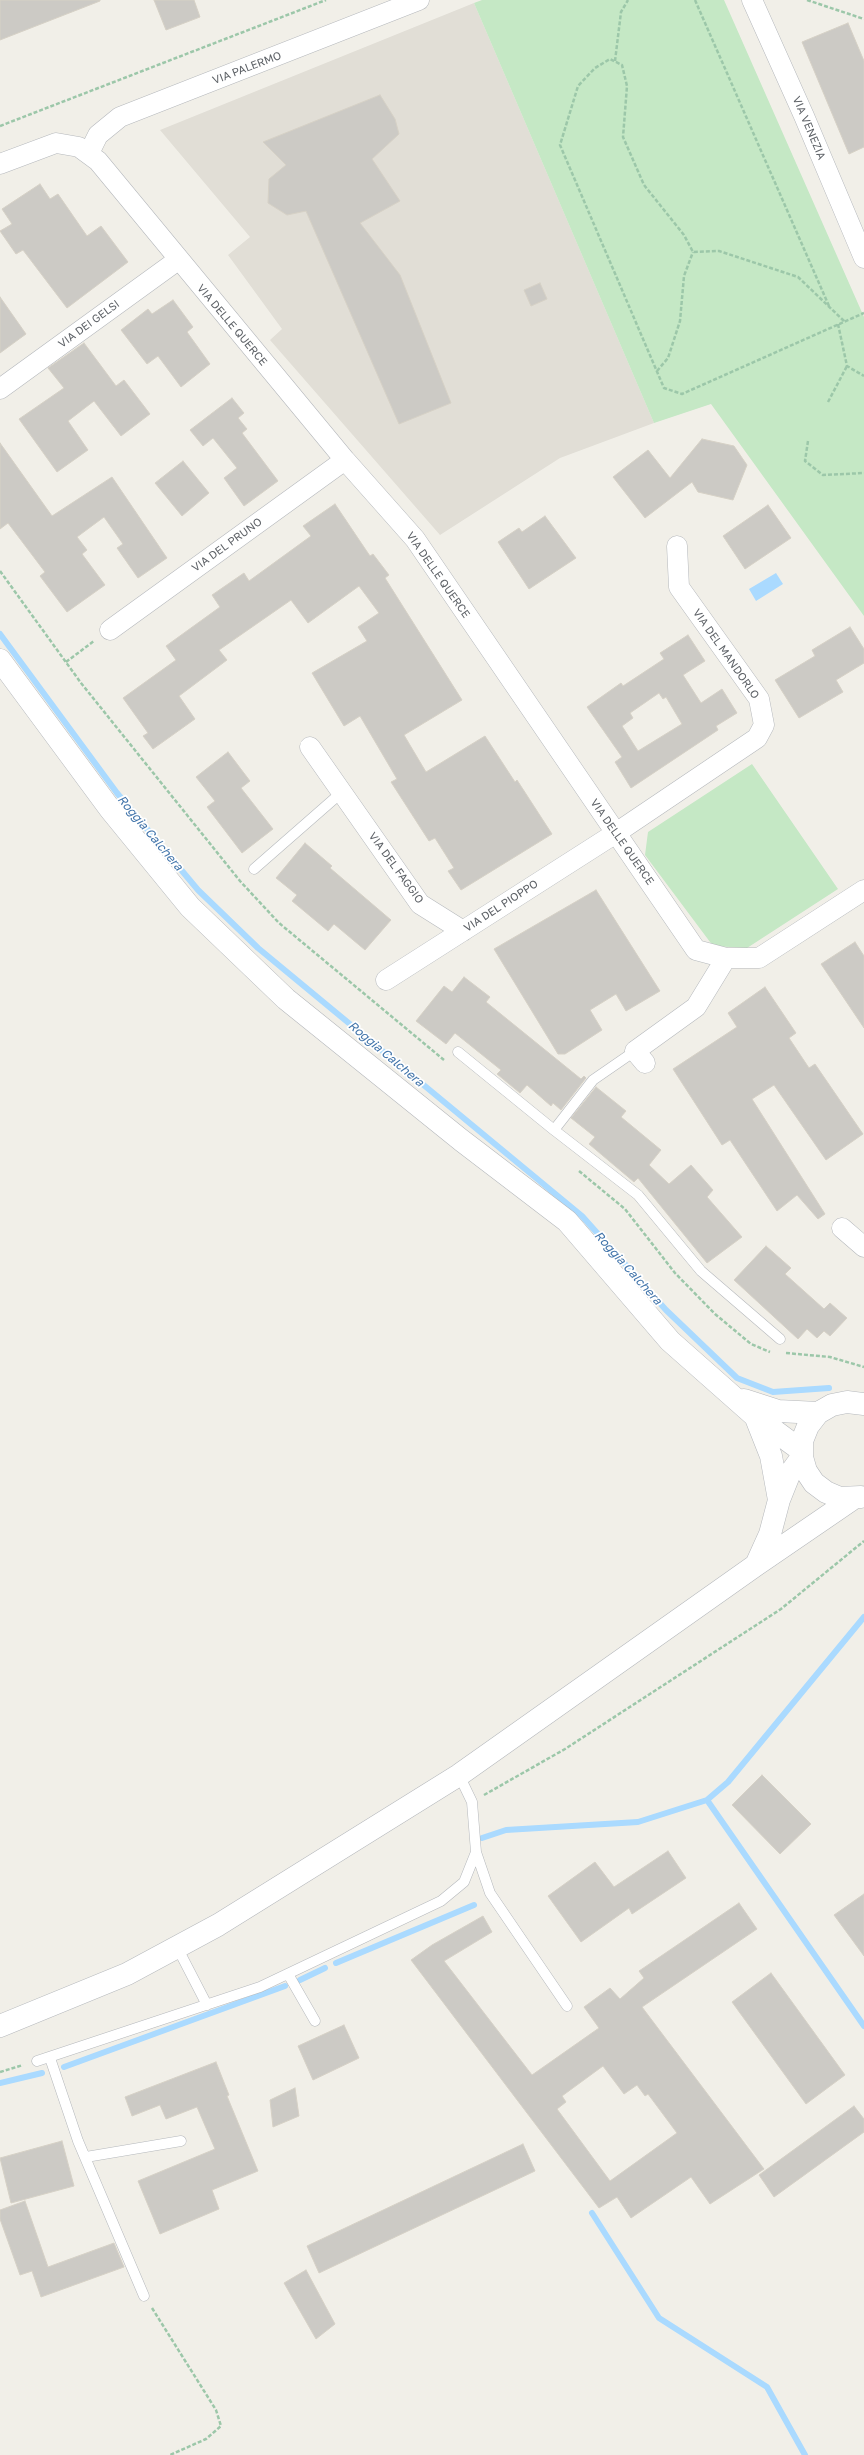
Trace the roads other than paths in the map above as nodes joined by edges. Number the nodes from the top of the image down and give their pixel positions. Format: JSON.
{"nodes":[{"id":1,"x":419,"y":0,"type":"edge"},
{"id":2,"x":752,"y":0,"type":"edge"},
{"id":3,"x":89,"y":153,"type":"junction"},
{"id":4,"x":0,"y":164,"type":"edge"},
{"id":5,"x":864,"y":258,"type":"edge"},
{"id":6,"x":178,"y":260,"type":"junction"},
{"id":7,"x":0,"y":389,"type":"edge"},
{"id":8,"x":345,"y":460,"type":"junction"},
{"id":9,"x":676,"y":546,"type":"dead end"},
{"id":10,"x":110,"y":630,"type":"road end"},
{"id":11,"x":0,"y":660,"type":"edge"},
{"id":12,"x":310,"y":746,"type":"dead end"},
{"id":13,"x":342,"y":792,"type":"junction"},
{"id":14,"x":616,"y":833,"type":"junction"},
{"id":15,"x":254,"y":869,"type":"dead end"},
{"id":16,"x":864,"y":890,"type":"edge"},
{"id":17,"x":462,"y":931,"type":"junction"},
{"id":18,"x":726,"y":958,"type":"junction"},
{"id":19,"x":386,"y":980,"type":"dead end"},
{"id":20,"x":458,"y":1052,"type":"dead end"},
{"id":21,"x":640,"y":1057,"type":"joint"},
{"id":22,"x":554,"y":1130,"type":"junction"},
{"id":23,"x":842,"y":1228,"type":"dead end"},
{"id":24,"x":864,"y":1247,"type":"edge"},
{"id":25,"x":780,"y":1339,"type":"dead end"},
{"id":26,"x":732,"y":1395,"type":"junction"},
{"id":27,"x":864,"y":1404,"type":"edge"},
{"id":28,"x":818,"y":1413,"type":"junction"},
{"id":29,"x":756,"y":1417,"type":"junction"},
{"id":30,"x":802,"y":1454,"type":"junction"},
{"id":31,"x":861,"y":1498,"type":"edge"},
{"id":32,"x":779,"y":1500,"type":"junction"},
{"id":33,"x":756,"y":1565,"type":"junction"},
{"id":34,"x":459,"y":1775,"type":"junction"},
{"id":35,"x":476,"y":1852,"type":"junction"},
{"id":36,"x":178,"y":1947,"type":"junction"},
{"id":37,"x":288,"y":1974,"type":"junction"},
{"id":38,"x":207,"y":2005,"type":"junction"},
{"id":39,"x":567,"y":2006,"type":"dead end"},
{"id":40,"x":315,"y":2021,"type":"dead end"},
{"id":41,"x":0,"y":2026,"type":"edge"},
{"id":42,"x":50,"y":2058,"type":"junction"},
{"id":43,"x":37,"y":2062,"type":"road end"},
{"id":44,"x":181,"y":2141,"type":"dead end"},
{"id":45,"x":86,"y":2157,"type":"junction"},
{"id":46,"x":144,"y":2296,"type":"road end"}],
"edges":[{"from":1,"to":3,"type":"street","name":"VIA PALERMO"},
{"from":2,"to":5,"type":"street","name":"VIA VENEZIA"},
{"from":3,"to":4,"type":"street","name":"VIA DELLE QUERCE"},
{"from":3,"to":6,"type":"street","name":"VIA DELLE QUERCE"},
{"from":6,"to":7,"type":"street","name":"VIA DEI GELSI"},
{"from":6,"to":8,"type":"street","name":"VIA DELLE QUERCE"},
{"from":8,"to":10,"type":"street","name":"VIA DEL PRUNO"},
{"from":8,"to":14,"type":"street","name":"VIA DELLE QUERCE"},
{"from":9,"to":14,"type":"street","name":"VIA DEL MANDORLO"},
{"from":11,"to":26,"type":"street"},
{"from":12,"to":13,"type":"street","name":"VIA DEL FAGGIO"},
{"from":13,"to":15,"type":"lane"},
{"from":13,"to":17,"type":"street","name":"VIA DEL FAGGIO"},
{"from":14,"to":17,"type":"street","name":"VIA DEL PIOPPO"},
{"from":14,"to":18,"type":"street","name":"VIA DELLE QUERCE"},
{"from":16,"to":18,"type":"street","name":"VIA DELLE QUERCE"},
{"from":17,"to":19,"type":"street","name":"VIA DEL PIOPPO"},
{"from":18,"to":21,"type":"street"},
{"from":20,"to":22,"type":"lane"},
{"from":21,"to":22,"type":"lane"},
{"from":22,"to":25,"type":"lane"},
{"from":23,"to":24,"type":"street"},
{"from":26,"to":28,"type":"street"},
{"from":26,"to":29,"type":"street"},
{"from":27,"to":28,"type":"street"},
{"from":28,"to":30,"type":"street"},
{"from":29,"to":30,"type":"street"},
{"from":29,"to":32,"type":"street"},
{"from":30,"to":31,"type":"street"},
{"from":30,"to":32,"type":"street"},
{"from":31,"to":33,"type":"street"},
{"from":32,"to":33,"type":"street"},
{"from":33,"to":34,"type":"street"},
{"from":34,"to":35,"type":"lane"},
{"from":34,"to":36,"type":"street"},
{"from":35,"to":37,"type":"lane"},
{"from":35,"to":39,"type":"lane"},
{"from":36,"to":38,"type":"lane"},
{"from":36,"to":41,"type":"street"},
{"from":37,"to":38,"type":"lane"},
{"from":37,"to":40,"type":"lane"},
{"from":38,"to":42,"type":"lane"},
{"from":42,"to":43,"type":"lane"},
{"from":42,"to":45,"type":"lane"},
{"from":44,"to":45,"type":"lane"},
{"from":45,"to":46,"type":"lane"}]}
